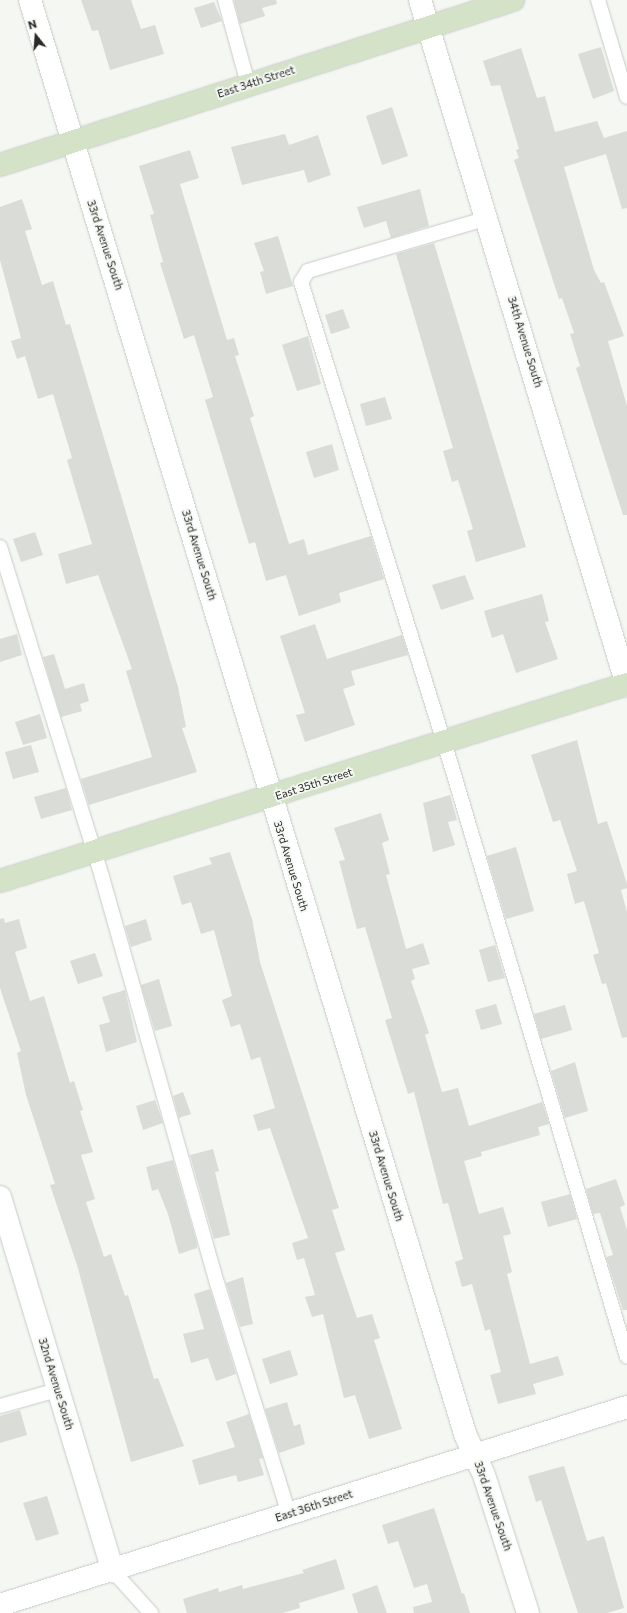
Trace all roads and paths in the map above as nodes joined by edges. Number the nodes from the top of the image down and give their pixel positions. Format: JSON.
{"nodes":[{"id":1,"x":30,"y":0,"type":"edge"},
{"id":2,"x":225,"y":0,"type":"edge"},
{"id":3,"x":420,"y":0,"type":"edge"},
{"id":4,"x":513,"y":0,"type":"edge"},
{"id":5,"x":598,"y":0,"type":"edge"},
{"id":6,"x":428,"y":28,"type":"junction"},
{"id":7,"x":248,"y":84,"type":"junction"},
{"id":8,"x":627,"y":97,"type":"edge"},
{"id":9,"x":72,"y":142,"type":"junction"},
{"id":10,"x":0,"y":166,"type":"edge"},
{"id":11,"x":488,"y":218,"type":"junction"},
{"id":12,"x":0,"y":547,"type":"edge"},
{"id":13,"x":627,"y":684,"type":"edge"},
{"id":14,"x":444,"y":741,"type":"junction"},
{"id":15,"x":271,"y":798,"type":"junction"},
{"id":16,"x":94,"y":852,"type":"junction"},
{"id":17,"x":0,"y":881,"type":"edge"},
{"id":18,"x":0,"y":1197,"type":"edge"},
{"id":19,"x":627,"y":1357,"type":"edge"},
{"id":20,"x":57,"y":1390,"type":"junction"},
{"id":21,"x":0,"y":1406,"type":"edge"},
{"id":22,"x":627,"y":1407,"type":"edge"},
{"id":23,"x":475,"y":1455,"type":"junction"},
{"id":24,"x":289,"y":1514,"type":"junction"},
{"id":25,"x":113,"y":1570,"type":"junction"},
{"id":26,"x":0,"y":1605,"type":"edge"},
{"id":27,"x":152,"y":1613,"type":"edge"},
{"id":28,"x":528,"y":1613,"type":"edge"}],
"edges":[{"from":1,"to":9,"type":"street","name":"33rd Avenue South"},
{"from":2,"to":7,"type":"lane"},
{"from":3,"to":6,"type":"street","name":"34th Avenue South"},
{"from":4,"to":6,"type":"street","name":"East 34th Street"},
{"from":5,"to":8,"type":"lane"},
{"from":6,"to":7,"type":"street","name":"East 34th Street"},
{"from":6,"to":11,"type":"street","name":"34th Avenue South"},
{"from":7,"to":9,"type":"street","name":"East 34th Street"},
{"from":9,"to":10,"type":"street","name":"East 34th Street"},
{"from":9,"to":15,"type":"street","name":"33rd Avenue South"},
{"from":11,"to":13,"type":"street","name":"34th Avenue South"},
{"from":11,"to":14,"type":"lane"},
{"from":12,"to":16,"type":"lane"},
{"from":13,"to":14,"type":"street","name":"East 35th Street"},
{"from":14,"to":15,"type":"street","name":"East 35th Street"},
{"from":14,"to":19,"type":"lane"},
{"from":15,"to":16,"type":"street","name":"East 35th Street"},
{"from":15,"to":23,"type":"street","name":"33rd Avenue South"},
{"from":16,"to":17,"type":"street","name":"East 35th Street"},
{"from":16,"to":24,"type":"lane"},
{"from":18,"to":20,"type":"street","name":"32nd Avenue South"},
{"from":20,"to":21,"type":"lane"},
{"from":20,"to":25,"type":"street","name":"32nd Avenue South"},
{"from":22,"to":23,"type":"street","name":"East 36th Street"},
{"from":23,"to":24,"type":"street","name":"East 36th Street"},
{"from":23,"to":28,"type":"street","name":"33rd Avenue South"},
{"from":24,"to":25,"type":"street","name":"East 36th Street"},
{"from":25,"to":26,"type":"street","name":"East 36th Street"},
{"from":25,"to":27,"type":"lane"}]}
